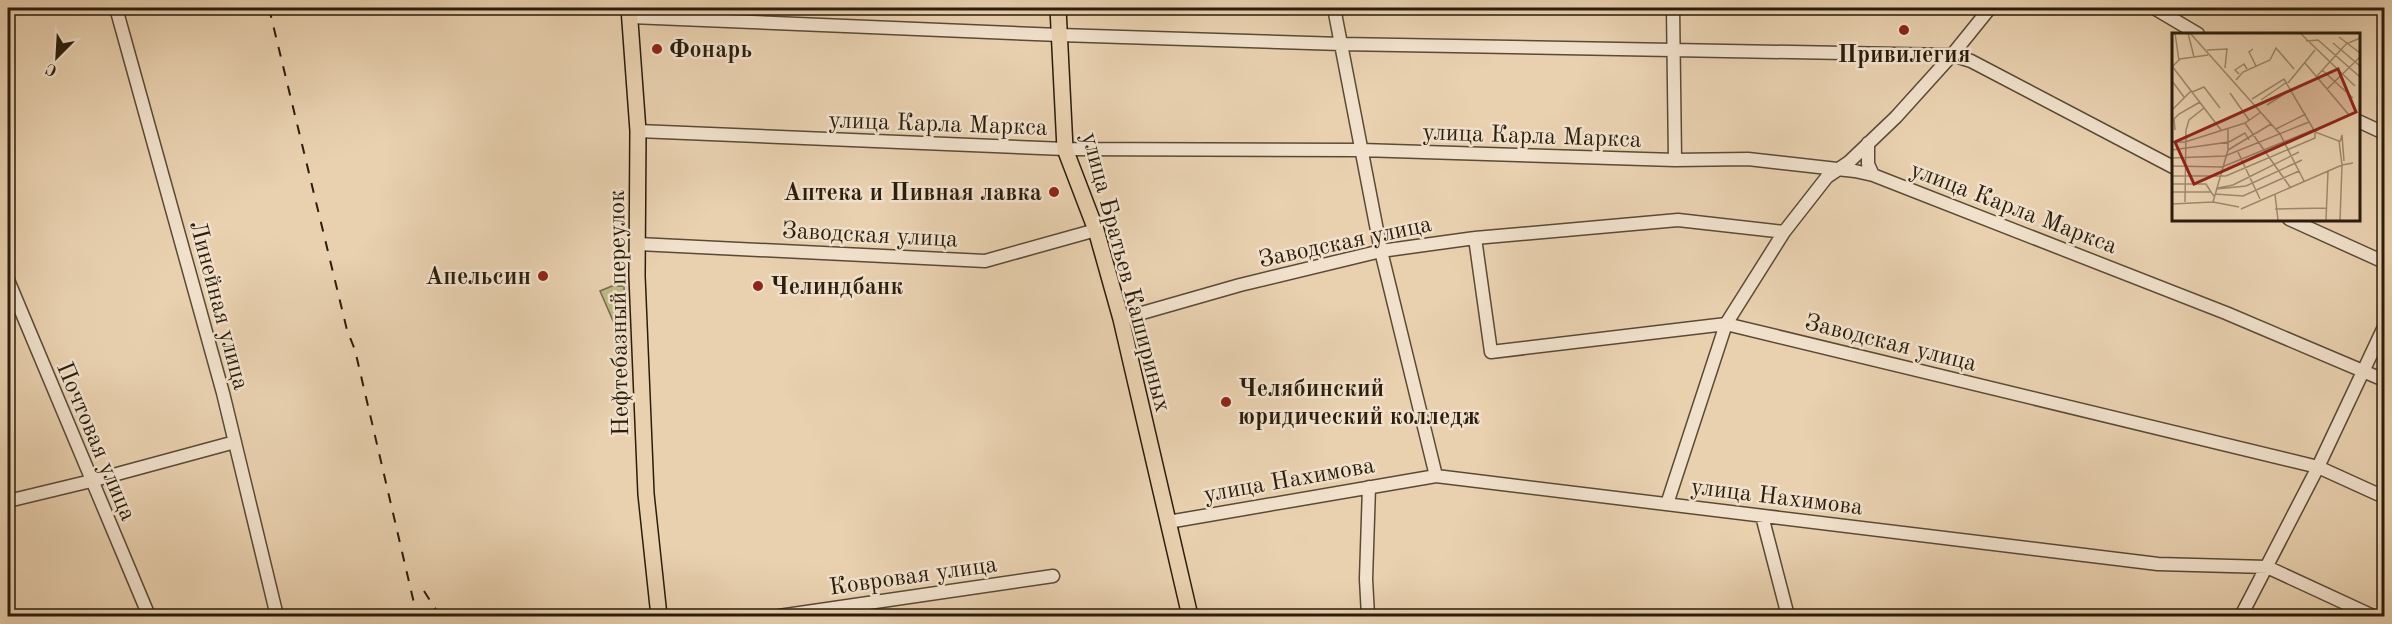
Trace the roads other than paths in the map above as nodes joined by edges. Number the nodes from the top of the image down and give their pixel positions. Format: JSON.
{"nodes":[{"id":1,"x":116,"y":8,"type":"edge"},
{"id":2,"x":1058,"y":8,"type":"edge"},
{"id":3,"x":1334,"y":8,"type":"edge"},
{"id":4,"x":1673,"y":8,"type":"edge"},
{"id":5,"x":1990,"y":8,"type":"edge"},
{"id":6,"x":2154,"y":8,"type":"edge"},
{"id":7,"x":630,"y":12,"type":"edge"},
{"id":8,"x":2196,"y":33,"type":"edge"},
{"id":9,"x":1060,"y":35,"type":"junction"},
{"id":10,"x":1341,"y":44,"type":"junction"},
{"id":11,"x":1674,"y":49,"type":"junction"},
{"id":12,"x":1952,"y":55,"type":"junction"},
{"id":13,"x":2359,"y":121,"type":"edge"},
{"id":14,"x":638,"y":131,"type":"junction"},
{"id":15,"x":2385,"y":133,"type":"edge"},
{"id":16,"x":1868,"y":143,"type":"junction"},
{"id":17,"x":1065,"y":149,"type":"junction"},
{"id":18,"x":1361,"y":150,"type":"junction"},
{"id":19,"x":1675,"y":160,"type":"junction"},
{"id":20,"x":2172,"y":165,"type":"edge"},
{"id":21,"x":1836,"y":170,"type":"junction"},
{"id":22,"x":1873,"y":175,"type":"junction"},
{"id":23,"x":2291,"y":220,"type":"edge"},
{"id":24,"x":1096,"y":230,"type":"junction"},
{"id":25,"x":1784,"y":232,"type":"junction"},
{"id":26,"x":1475,"y":238,"type":"junction"},
{"id":27,"x":638,"y":244,"type":"junction"},
{"id":28,"x":1381,"y":251,"type":"junction"},
{"id":29,"x":2385,"y":262,"type":"edge"},
{"id":30,"x":8,"y":280,"type":"edge"},
{"id":31,"x":1121,"y":318,"type":"junction"},
{"id":32,"x":1726,"y":324,"type":"junction"},
{"id":33,"x":2385,"y":327,"type":"edge"},
{"id":34,"x":2364,"y":370,"type":"junction"},
{"id":35,"x":2385,"y":380,"type":"edge"},
{"id":36,"x":235,"y":442,"type":"junction"},
{"id":37,"x":2318,"y":467,"type":"junction"},
{"id":38,"x":1436,"y":476,"type":"junction"},
{"id":39,"x":91,"y":481,"type":"junction"},
{"id":40,"x":1369,"y":487,"type":"junction"},
{"id":41,"x":2385,"y":497,"type":"edge"},
{"id":42,"x":8,"y":501,"type":"edge"},
{"id":43,"x":1666,"y":504,"type":"junction"},
{"id":44,"x":1762,"y":516,"type":"junction"},
{"id":45,"x":1168,"y":522,"type":"junction"},
{"id":46,"x":2267,"y":567,"type":"junction"},
{"id":47,"x":1053,"y":576,"type":"dead end"},
{"id":48,"x":149,"y":616,"type":"edge"},
{"id":49,"x":277,"y":616,"type":"edge"},
{"id":50,"x":659,"y":616,"type":"edge"},
{"id":51,"x":779,"y":616,"type":"edge"},
{"id":52,"x":1190,"y":616,"type":"edge"},
{"id":53,"x":1368,"y":616,"type":"edge"},
{"id":54,"x":1788,"y":616,"type":"edge"},
{"id":55,"x":2241,"y":616,"type":"edge"},
{"id":56,"x":2373,"y":616,"type":"edge"}],
"edges":[{"from":1,"to":36,"type":"street","name":"Линейная улица"},
{"from":2,"to":9,"type":"main road","name":"улица Братьев Кашириных"},
{"from":3,"to":10,"type":"street"},
{"from":4,"to":11,"type":"street"},
{"from":5,"to":12,"type":"street"},
{"from":6,"to":8,"type":"street"},
{"from":7,"to":9,"type":"street"},
{"from":7,"to":14,"type":"main road","name":"Нефтебазный переулок"},
{"from":9,"to":10,"type":"street"},
{"from":9,"to":17,"type":"main road","name":"улица Братьев Кашириных"},
{"from":10,"to":11,"type":"street"},
{"from":10,"to":18,"type":"street"},
{"from":11,"to":12,"type":"street"},
{"from":11,"to":19,"type":"street"},
{"from":12,"to":16,"type":"street"},
{"from":12,"to":20,"type":"street"},
{"from":13,"to":15,"type":"street"},
{"from":14,"to":17,"type":"street","name":"улица Карла Маркса"},
{"from":14,"to":27,"type":"main road","name":"Нефтебазный переулок"},
{"from":16,"to":21,"type":"street"},
{"from":16,"to":22,"type":"street"},
{"from":17,"to":18,"type":"street","name":"улица Карла Маркса"},
{"from":17,"to":24,"type":"main road","name":"улица Братьев Кашириных"},
{"from":18,"to":19,"type":"street","name":"улица Карла Маркса"},
{"from":18,"to":28,"type":"street"},
{"from":19,"to":21,"type":"street","name":"улица Карла Маркса"},
{"from":21,"to":22,"type":"street","name":"улица Карла Маркса"},
{"from":21,"to":25,"type":"street"},
{"from":22,"to":34,"type":"street","name":"улица Карла Маркса"},
{"from":23,"to":29,"type":"street"},
{"from":24,"to":27,"type":"street","name":"Заводская улица"},
{"from":24,"to":31,"type":"main road","name":"улица Братьев Кашириных"},
{"from":25,"to":26,"type":"street","name":"Заводская улица"},
{"from":25,"to":32,"type":"street"},
{"from":26,"to":28,"type":"street","name":"Заводская улица"},
{"from":26,"to":32,"type":"street","name":"Заводская улица"},
{"from":27,"to":50,"type":"main road","name":"Нефтебазный переулок"},
{"from":28,"to":31,"type":"street","name":"Заводская улица"},
{"from":28,"to":38,"type":"street"},
{"from":30,"to":39,"type":"street","name":"Почтовая улица"},
{"from":31,"to":45,"type":"main road","name":"улица Братьев Кашириных"},
{"from":32,"to":37,"type":"street","name":"Заводская улица"},
{"from":32,"to":43,"type":"street"},
{"from":33,"to":34,"type":"street"},
{"from":34,"to":35,"type":"street","name":"улица Карла Маркса"},
{"from":34,"to":37,"type":"street"},
{"from":36,"to":39,"type":"street"},
{"from":36,"to":49,"type":"street","name":"Линейная улица"},
{"from":37,"to":41,"type":"street","name":"Заводская улица"},
{"from":37,"to":46,"type":"street"},
{"from":38,"to":40,"type":"street","name":"улица Нахимова"},
{"from":38,"to":43,"type":"street","name":"улица Нахимова"},
{"from":39,"to":42,"type":"street"},
{"from":39,"to":48,"type":"street","name":"Почтовая улица"},
{"from":40,"to":45,"type":"street","name":"улица Нахимова"},
{"from":40,"to":53,"type":"street"},
{"from":43,"to":44,"type":"street","name":"улица Нахимова"},
{"from":44,"to":46,"type":"street","name":"улица Нахимова"},
{"from":44,"to":54,"type":"street"},
{"from":45,"to":52,"type":"main road","name":"улица Братьев Кашириных"},
{"from":46,"to":55,"type":"street"},
{"from":46,"to":56,"type":"street","name":"улица Нахимова"},
{"from":47,"to":51,"type":"street","name":"Ковровая улица"}]}
